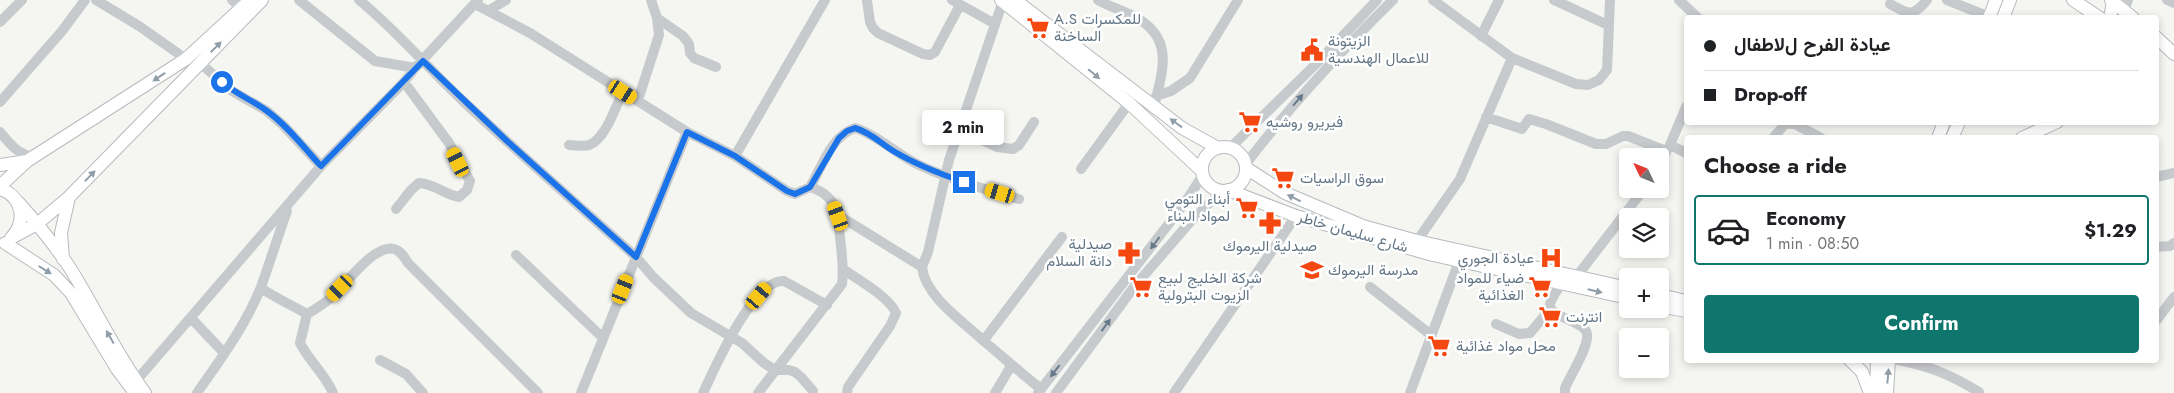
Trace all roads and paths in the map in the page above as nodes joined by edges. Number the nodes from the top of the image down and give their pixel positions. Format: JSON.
{"nodes":[{"id":1,"x":22,"y":0,"type":"edge"},
{"id":2,"x":85,"y":0,"type":"edge"},
{"id":3,"x":96,"y":0,"type":"edge"},
{"id":4,"x":262,"y":0,"type":"edge"},
{"id":5,"x":300,"y":0,"type":"edge"},
{"id":6,"x":506,"y":0,"type":"edge"},
{"id":7,"x":825,"y":0,"type":"edge"},
{"id":8,"x":867,"y":0,"type":"edge"},
{"id":9,"x":1006,"y":0,"type":"edge"},
{"id":10,"x":1098,"y":0,"type":"edge"},
{"id":11,"x":1238,"y":0,"type":"edge"},
{"id":12,"x":1377,"y":0,"type":"edge"},
{"id":13,"x":1392,"y":0,"type":"edge"},
{"id":14,"x":1433,"y":0,"type":"edge"},
{"id":15,"x":1499,"y":0,"type":"edge"},
{"id":16,"x":1554,"y":0,"type":"edge"},
{"id":17,"x":1610,"y":0,"type":"edge"},
{"id":18,"x":1679,"y":0,"type":"edge"},
{"id":19,"x":1927,"y":0,"type":"edge"},
{"id":20,"x":1947,"y":0,"type":"edge"},
{"id":21,"x":1987,"y":0,"type":"edge"},
{"id":22,"x":1996,"y":0,"type":"edge"},
{"id":23,"x":2010,"y":0,"type":"edge"},
{"id":24,"x":2167,"y":0,"type":"edge"},
{"id":25,"x":649,"y":1,"type":"edge"},
{"id":26,"x":2112,"y":1,"type":"edge"},
{"id":27,"x":365,"y":2,"type":"edge"},
{"id":28,"x":477,"y":2,"type":"edge"},
{"id":29,"x":956,"y":2,"type":"edge"},
{"id":30,"x":2076,"y":2,"type":"edge"},
{"id":31,"x":241,"y":3,"type":"edge"},
{"id":32,"x":2174,"y":3,"type":"edge"},
{"id":33,"x":1890,"y":4,"type":"dead end"},
{"id":34,"x":2128,"y":9,"type":"edge"},
{"id":35,"x":488,"y":11,"type":"junction"},
{"id":36,"x":1695,"y":15,"type":"edge"},
{"id":37,"x":1982,"y":15,"type":"edge"},
{"id":38,"x":1984,"y":15,"type":"edge"},
{"id":39,"x":1985,"y":15,"type":"edge"},
{"id":40,"x":2003,"y":15,"type":"edge"},
{"id":41,"x":2084,"y":15,"type":"edge"},
{"id":42,"x":2096,"y":15,"type":"edge"},
{"id":43,"x":2110,"y":15,"type":"edge"},
{"id":44,"x":657,"y":18,"type":"junction"},
{"id":45,"x":0,"y":22,"type":"edge"},
{"id":46,"x":995,"y":24,"type":"junction"},
{"id":47,"x":1608,"y":26,"type":"junction"},
{"id":48,"x":1481,"y":36,"type":"junction"},
{"id":49,"x":2159,"y":40,"type":"edge"},
{"id":50,"x":2159,"y":50,"type":"edge"},
{"id":51,"x":2174,"y":54,"type":"edge"},
{"id":52,"x":1512,"y":58,"type":"junction"},
{"id":53,"x":186,"y":59,"type":"junction"},
{"id":54,"x":200,"y":63,"type":"junction"},
{"id":55,"x":419,"y":64,"type":"junction"},
{"id":56,"x":716,"y":67,"type":"dead end"},
{"id":57,"x":404,"y":82,"type":"junction"},
{"id":58,"x":623,"y":92,"type":"junction"},
{"id":59,"x":638,"y":100,"type":"junction"},
{"id":60,"x":1155,"y":101,"type":"junction"},
{"id":61,"x":0,"y":102,"type":"edge"},
{"id":62,"x":1129,"y":103,"type":"junction"},
{"id":63,"x":1684,"y":111,"type":"edge"},
{"id":64,"x":1486,"y":117,"type":"junction"},
{"id":65,"x":1034,"y":122,"type":"dead end"},
{"id":66,"x":1784,"y":125,"type":"edge"},
{"id":67,"x":1797,"y":125,"type":"edge"},
{"id":68,"x":2050,"y":125,"type":"edge"},
{"id":69,"x":960,"y":130,"type":"junction"},
{"id":70,"x":0,"y":132,"type":"edge"},
{"id":71,"x":687,"y":132,"type":"junction"},
{"id":72,"x":1776,"y":135,"type":"edge"},
{"id":73,"x":1815,"y":135,"type":"edge"},
{"id":74,"x":2029,"y":135,"type":"edge"},
{"id":75,"x":569,"y":145,"type":"dead end"},
{"id":76,"x":1224,"y":148,"type":"junction"},
{"id":77,"x":1668,"y":148,"type":"joint"},
{"id":78,"x":1669,"y":148,"type":"edge"},
{"id":79,"x":1684,"y":153,"type":"edge"},
{"id":80,"x":735,"y":156,"type":"junction"},
{"id":81,"x":30,"y":159,"type":"junction"},
{"id":82,"x":0,"y":165,"type":"edge"},
{"id":83,"x":321,"y":166,"type":"junction"},
{"id":84,"x":1245,"y":166,"type":"junction"},
{"id":85,"x":1081,"y":168,"type":"dead end"},
{"id":86,"x":1203,"y":173,"type":"junction"},
{"id":87,"x":2174,"y":173,"type":"edge"},
{"id":88,"x":946,"y":176,"type":"junction"},
{"id":89,"x":2159,"y":176,"type":"edge"},
{"id":90,"x":810,"y":187,"type":"junction"},
{"id":91,"x":0,"y":188,"type":"edge"},
{"id":92,"x":1225,"y":190,"type":"junction"},
{"id":93,"x":69,"y":197,"type":"junction"},
{"id":94,"x":1637,"y":198,"type":"edge"},
{"id":95,"x":1019,"y":199,"type":"dead end"},
{"id":96,"x":18,"y":202,"type":"junction"},
{"id":97,"x":289,"y":203,"type":"junction"},
{"id":98,"x":396,"y":209,"type":"dead end"},
{"id":99,"x":838,"y":216,"type":"junction"},
{"id":100,"x":1296,"y":216,"type":"junction"},
{"id":101,"x":37,"y":224,"type":"junction"},
{"id":102,"x":1062,"y":237,"type":"dead end"},
{"id":103,"x":1417,"y":241,"type":"junction"},
{"id":104,"x":5,"y":242,"type":"edge"},
{"id":105,"x":2174,"y":243,"type":"edge"},
{"id":106,"x":2159,"y":247,"type":"edge"},
{"id":107,"x":516,"y":255,"type":"dead end"},
{"id":108,"x":1461,"y":256,"type":"junction"},
{"id":109,"x":636,"y":257,"type":"junction"},
{"id":110,"x":63,"y":259,"type":"junction"},
{"id":111,"x":922,"y":267,"type":"junction"},
{"id":112,"x":844,"y":270,"type":"junction"},
{"id":113,"x":1577,"y":276,"type":"junction"},
{"id":114,"x":1562,"y":283,"type":"junction"},
{"id":115,"x":1619,"y":286,"type":"edge"},
{"id":116,"x":1370,"y":287,"type":"dead end"},
{"id":117,"x":260,"y":288,"type":"junction"},
{"id":118,"x":1619,"y":296,"type":"edge"},
{"id":119,"x":1669,"y":297,"type":"edge"},
{"id":120,"x":2174,"y":297,"type":"edge"},
{"id":121,"x":1684,"y":301,"type":"edge"},
{"id":122,"x":827,"y":305,"type":"junction"},
{"id":123,"x":1551,"y":308,"type":"junction"},
{"id":124,"x":1669,"y":308,"type":"edge"},
{"id":125,"x":1684,"y":312,"type":"edge"},
{"id":126,"x":307,"y":314,"type":"junction"},
{"id":127,"x":2159,"y":317,"type":"edge"},
{"id":128,"x":191,"y":318,"type":"junction"},
{"id":129,"x":1496,"y":324,"type":"dead end"},
{"id":130,"x":1432,"y":335,"type":"junction"},
{"id":131,"x":730,"y":336,"type":"junction"},
{"id":132,"x":603,"y":338,"type":"junction"},
{"id":133,"x":984,"y":340,"type":"junction"},
{"id":134,"x":224,"y":353,"type":"junction"},
{"id":135,"x":380,"y":360,"type":"dead end"},
{"id":136,"x":1853,"y":363,"type":"edge"},
{"id":137,"x":1878,"y":363,"type":"edge"},
{"id":138,"x":1889,"y":363,"type":"edge"},
{"id":139,"x":1912,"y":363,"type":"edge"},
{"id":140,"x":1011,"y":366,"type":"junction"},
{"id":141,"x":775,"y":370,"type":"junction"},
{"id":142,"x":135,"y":387,"type":"edge"},
{"id":143,"x":813,"y":391,"type":"dead end"},
{"id":144,"x":1039,"y":391,"type":"edge"},
{"id":145,"x":1979,"y":392,"type":"dead end"},
{"id":146,"x":145,"y":393,"type":"edge"},
{"id":147,"x":197,"y":393,"type":"edge"},
{"id":148,"x":332,"y":393,"type":"edge"},
{"id":149,"x":423,"y":393,"type":"edge"},
{"id":150,"x":538,"y":393,"type":"edge"},
{"id":151,"x":581,"y":393,"type":"edge"},
{"id":152,"x":703,"y":393,"type":"edge"},
{"id":153,"x":758,"y":393,"type":"edge"},
{"id":154,"x":847,"y":393,"type":"edge"},
{"id":155,"x":995,"y":393,"type":"edge"},
{"id":156,"x":1056,"y":393,"type":"edge"},
{"id":157,"x":1174,"y":393,"type":"edge"},
{"id":158,"x":1410,"y":393,"type":"edge"},
{"id":159,"x":1565,"y":393,"type":"edge"},
{"id":160,"x":1870,"y":393,"type":"edge"},
{"id":161,"x":1876,"y":393,"type":"edge"},
{"id":162,"x":1887,"y":393,"type":"edge"}],
"edges":[{"from":1,"to":45,"type":"street"},
{"from":2,"to":61,"type":"street"},
{"from":3,"to":53,"type":"street"},
{"from":54,"to":4,"type":"main road","one_way":true},
{"from":5,"to":55,"type":"street"},
{"from":6,"to":35,"type":"street"},
{"from":7,"to":80,"type":"street"},
{"from":8,"to":29,"type":"street"},
{"from":9,"to":46,"type":"street"},
{"from":9,"to":60,"type":"main road"},
{"from":9,"to":62,"type":"main road","one_way":true},
{"from":10,"to":60,"type":"street"},
{"from":11,"to":60,"type":"street"},
{"from":12,"to":76,"type":"street"},
{"from":84,"to":13,"type":"street","one_way":true},
{"from":14,"to":48,"type":"street"},
{"from":15,"to":48,"type":"street"},
{"from":16,"to":47,"type":"street"},
{"from":17,"to":47,"type":"street"},
{"from":18,"to":36,"type":"street"},
{"from":19,"to":33,"type":"street"},
{"from":20,"to":37,"type":"street"},
{"from":21,"to":38,"type":"main road"},
{"from":22,"to":39,"type":"main road"},
{"from":23,"to":40,"type":"main road"},
{"from":24,"to":32,"type":"street"},
{"from":25,"to":44,"type":"street"},
{"from":26,"to":34,"type":"main road"},
{"from":26,"to":43,"type":"main road"},
{"from":27,"to":55,"type":"street"},
{"from":28,"to":35,"type":"street"},
{"from":28,"to":55,"type":"street"},
{"from":29,"to":46,"type":"street"},
{"from":30,"to":41,"type":"main road"},
{"from":30,"to":42,"type":"main road"},
{"from":31,"to":53,"type":"main road"},
{"from":35,"to":58,"type":"street"},
{"from":44,"to":56,"type":"street"},
{"from":44,"to":59,"type":"street"},
{"from":46,"to":69,"type":"street"},
{"from":47,"to":52,"type":"street"},
{"from":48,"to":52,"type":"street"},
{"from":49,"to":51,"type":"main road"},
{"from":50,"to":51,"type":"main road"},
{"from":52,"to":64,"type":"street"},
{"from":53,"to":81,"type":"main road","one_way":true},
{"from":54,"to":83,"type":"street"},
{"from":93,"to":54,"type":"main road","one_way":true},
{"from":55,"to":57,"type":"street"},
{"from":55,"to":109,"type":"street"},
{"from":57,"to":83,"type":"street"},
{"from":57,"to":98,"type":"street"},
{"from":58,"to":59,"type":"street"},
{"from":58,"to":75,"type":"street"},
{"from":59,"to":71,"type":"street"},
{"from":76,"to":60,"type":"main road","one_way":true},
{"from":62,"to":85,"type":"street"},
{"from":62,"to":86,"type":"main road"},
{"from":63,"to":77,"type":"street"},
{"from":64,"to":77,"type":"street"},
{"from":64,"to":103,"type":"street"},
{"from":65,"to":69,"type":"street"},
{"from":66,"to":72,"type":"street"},
{"from":67,"to":73,"type":"street"},
{"from":68,"to":74,"type":"main road"},
{"from":69,"to":88,"type":"street"},
{"from":70,"to":81,"type":"street"},
{"from":71,"to":80,"type":"street"},
{"from":71,"to":109,"type":"street"},
{"from":76,"to":84,"type":"main road"},
{"from":76,"to":86,"type":"main road"},
{"from":78,"to":79,"type":"street"},
{"from":80,"to":90,"type":"street"},
{"from":81,"to":82,"type":"main road"},
{"from":81,"to":91,"type":"main road"},
{"from":83,"to":97,"type":"street"},
{"from":84,"to":92,"type":"main road"},
{"from":103,"to":84,"type":"main road","name":"شارع سليمان خاطر","one_way":true},
{"from":86,"to":92,"type":"main road"},
{"from":86,"to":144,"type":"street","one_way":true},
{"from":87,"to":89,"type":"street"},
{"from":88,"to":90,"type":"street"},
{"from":88,"to":95,"type":"street"},
{"from":88,"to":111,"type":"street"},
{"from":90,"to":99,"type":"street"},
{"from":91,"to":96,"type":"main road"},
{"from":92,"to":100,"type":"main road","name":"شارع سليمان خاطر"},
{"from":156,"to":92,"type":"street","one_way":true},
{"from":93,"to":101,"type":"main road"},
{"from":93,"to":110,"type":"main road"},
{"from":94,"to":113,"type":"street"},
{"from":96,"to":101,"type":"main road"},
{"from":96,"to":104,"type":"main road"},
{"from":97,"to":117,"type":"street"},
{"from":97,"to":128,"type":"street"},
{"from":99,"to":111,"type":"street"},
{"from":99,"to":112,"type":"street"},
{"from":100,"to":108,"type":"main road","name":"شارع سليمان خاطر"},
{"from":100,"to":157,"type":"street"},
{"from":101,"to":104,"type":"main road"},
{"from":101,"to":110,"type":"main road"},
{"from":102,"to":133,"type":"street"},
{"from":103,"to":108,"type":"main road","name":"شارع سليمان خاطر"},
{"from":104,"to":142,"type":"main road","one_way":true},
{"from":105,"to":106,"type":"street"},
{"from":107,"to":132,"type":"street"},
{"from":108,"to":113,"type":"main road","name":"شارع سليمان خاطر"},
{"from":108,"to":114,"type":"main road","name":"شارع سليمان خاطر"},
{"from":108,"to":130,"type":"street"},
{"from":109,"to":131,"type":"street"},
{"from":109,"to":132,"type":"street"},
{"from":142,"to":110,"type":"main road","one_way":true},
{"from":111,"to":133,"type":"street"},
{"from":112,"to":122,"type":"street"},
{"from":112,"to":154,"type":"street"},
{"from":113,"to":115,"type":"main road","name":"شارع سليمان خاطر"},
{"from":114,"to":118,"type":"main road","name":"شارع سليمان خاطر","one_way":true},
{"from":114,"to":123,"type":"street"},
{"from":116,"to":130,"type":"street"},
{"from":117,"to":126,"type":"street"},
{"from":117,"to":134,"type":"street"},
{"from":119,"to":121,"type":"main road"},
{"from":120,"to":127,"type":"street"},
{"from":122,"to":131,"type":"street"},
{"from":122,"to":141,"type":"street"},
{"from":123,"to":129,"type":"street"},
{"from":123,"to":159,"type":"street"},
{"from":124,"to":125,"type":"main road"},
{"from":126,"to":148,"type":"street"},
{"from":126,"to":150,"type":"street"},
{"from":128,"to":134,"type":"street"},
{"from":128,"to":142,"type":"street"},
{"from":130,"to":158,"type":"street"},
{"from":131,"to":141,"type":"street"},
{"from":131,"to":152,"type":"street"},
{"from":132,"to":151,"type":"street"},
{"from":133,"to":140,"type":"street"},
{"from":134,"to":147,"type":"street"},
{"from":135,"to":149,"type":"street"},
{"from":136,"to":160,"type":"main road"},
{"from":137,"to":161,"type":"main road"},
{"from":162,"to":138,"type":"main road","one_way":true},
{"from":139,"to":145,"type":"street"},
{"from":140,"to":144,"type":"street"},
{"from":140,"to":155,"type":"street"},
{"from":141,"to":143,"type":"street"},
{"from":141,"to":153,"type":"street"},
{"from":142,"to":146,"type":"main road"}]}
